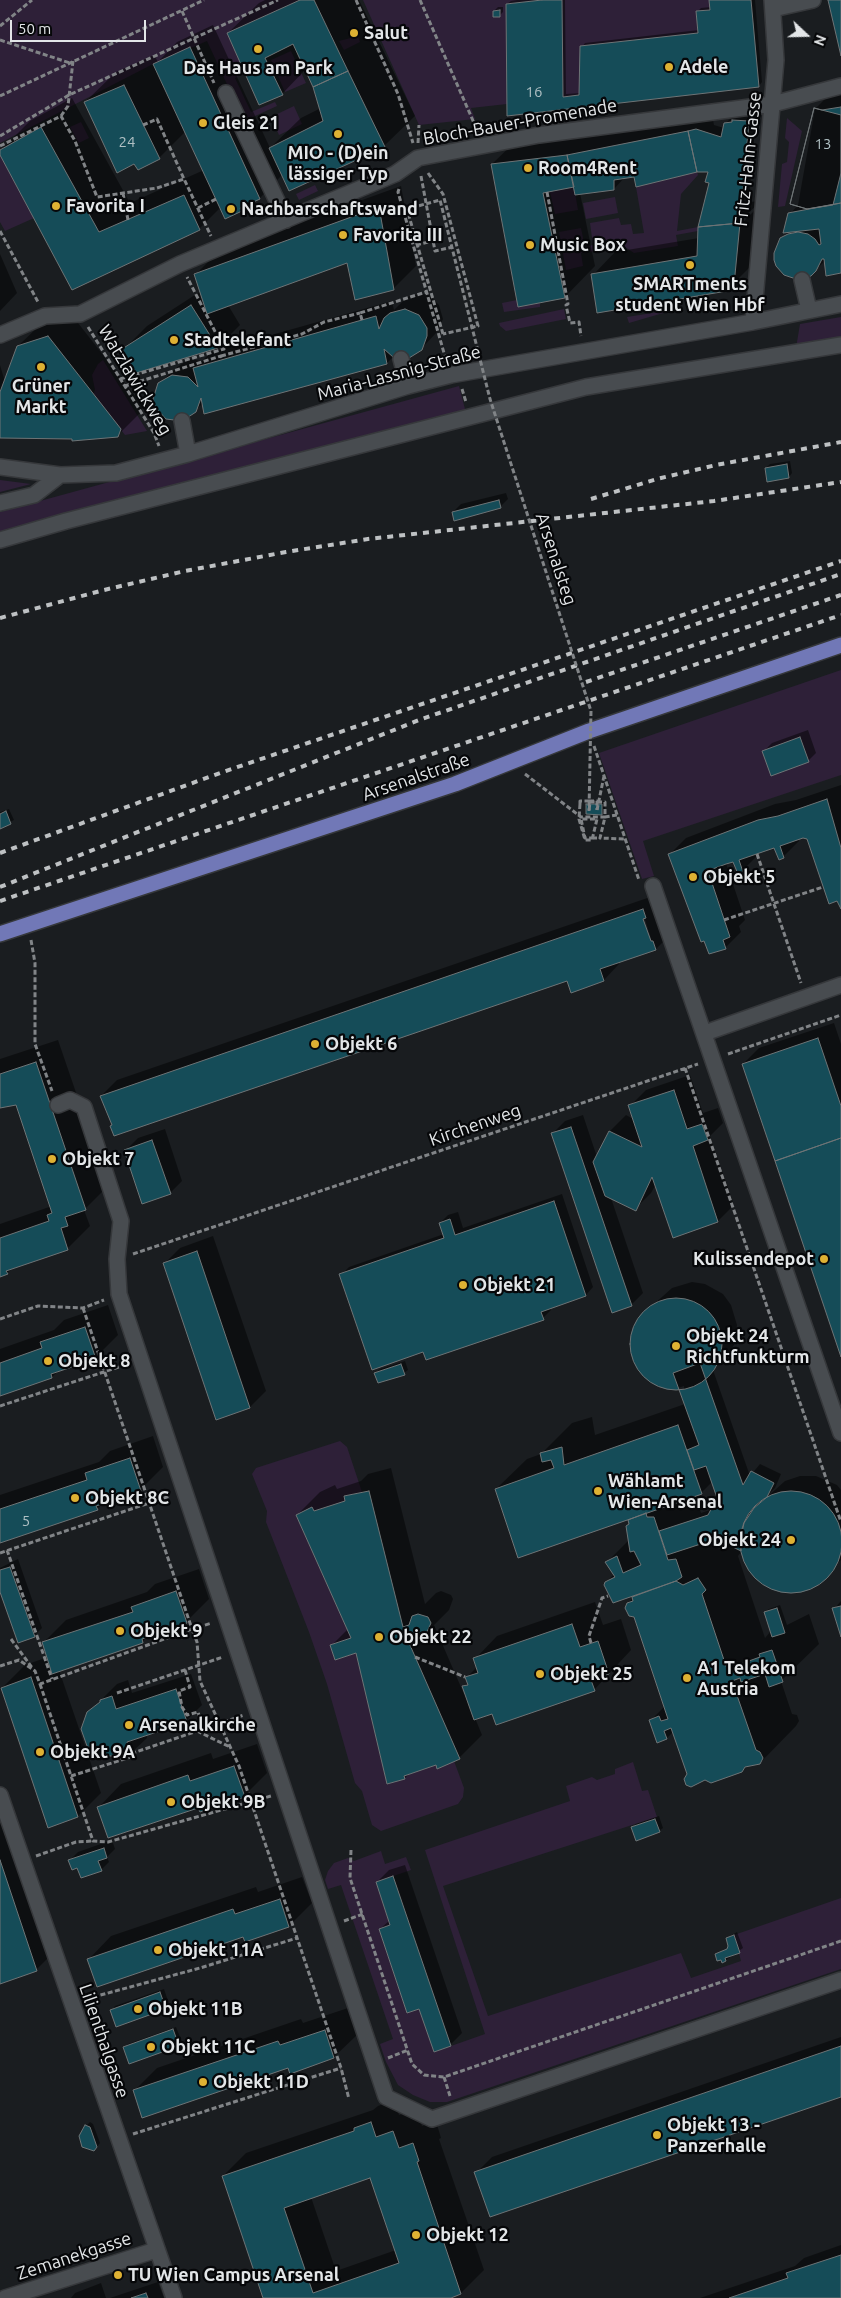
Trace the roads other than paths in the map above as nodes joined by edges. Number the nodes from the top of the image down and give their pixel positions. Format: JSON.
{"nodes":[{"id":1,"x":813,"y":0,"type":"edge"},
{"id":2,"x":773,"y":4,"type":"edge"},
{"id":3,"x":841,"y":86,"type":"edge"},
{"id":4,"x":226,"y":93,"type":"road end"},
{"id":5,"x":772,"y":104,"type":"junction"},
{"id":6,"x":286,"y":220,"type":"junction"},
{"id":7,"x":802,"y":280,"type":"dead end"},
{"id":8,"x":841,"y":304,"type":"edge"},
{"id":9,"x":809,"y":310,"type":"junction"},
{"id":10,"x":752,"y":322,"type":"junction"},
{"id":11,"x":0,"y":335,"type":"edge"},
{"id":12,"x":841,"y":346,"type":"edge"},
{"id":13,"x":401,"y":358,"type":"dead end"},
{"id":14,"x":408,"y":386,"type":"junction"},
{"id":15,"x":182,"y":421,"type":"dead end"},
{"id":16,"x":188,"y":454,"type":"junction"},
{"id":17,"x":0,"y":467,"type":"edge"},
{"id":18,"x":60,"y":475,"type":"junction"},
{"id":19,"x":0,"y":503,"type":"edge"},
{"id":20,"x":0,"y":540,"type":"edge"},
{"id":21,"x":841,"y":645,"type":"edge"},
{"id":22,"x":654,"y":886,"type":"road end"},
{"id":23,"x":0,"y":934,"type":"edge"},
{"id":24,"x":841,"y":985,"type":"edge"},
{"id":25,"x":705,"y":1033,"type":"junction"},
{"id":26,"x":58,"y":1105,"type":"road end"},
{"id":27,"x":841,"y":1433,"type":"edge"},
{"id":28,"x":0,"y":1795,"type":"edge"},
{"id":29,"x":841,"y":1980,"type":"edge"},
{"id":30,"x":156,"y":2250,"type":"junction"},
{"id":31,"x":4,"y":2298,"type":"edge"},
{"id":32,"x":174,"y":2298,"type":"edge"}],
"edges":[{"from":1,"to":2,"type":"street"},
{"from":2,"to":5,"type":"street","name":"Fritz-Hahn-Gasse"},
{"from":3,"to":5,"type":"street","name":"Bloch-Bauer-Promenade"},
{"from":4,"to":6,"type":"street"},
{"from":5,"to":6,"type":"street","name":"Bloch-Bauer-Promenade"},
{"from":5,"to":10,"type":"street","name":"Fritz-Hahn-Gasse"},
{"from":6,"to":11,"type":"street","name":"Bloch-Bauer-Promenade"},
{"from":7,"to":9,"type":"street"},
{"from":8,"to":9,"type":"street","name":"Maria-Lassnig-Straße"},
{"from":9,"to":10,"type":"street","name":"Maria-Lassnig-Straße"},
{"from":10,"to":14,"type":"street","name":"Maria-Lassnig-Straße"},
{"from":12,"to":20,"type":"street"},
{"from":13,"to":14,"type":"street"},
{"from":14,"to":16,"type":"street","name":"Maria-Lassnig-Straße"},
{"from":15,"to":16,"type":"street"},
{"from":16,"to":18,"type":"street","name":"Maria-Lassnig-Straße"},
{"from":17,"to":18,"type":"street","name":"Maria-Lassnig-Straße"},
{"from":18,"to":19,"type":"street"},
{"from":21,"to":23,"type":"main road","name":"Arsenalstraße"},
{"from":22,"to":25,"type":"street"},
{"from":24,"to":25,"type":"street"},
{"from":25,"to":27,"type":"street"},
{"from":26,"to":29,"type":"street"},
{"from":28,"to":30,"type":"street","name":"Lilienthalgasse"},
{"from":30,"to":31,"type":"street","name":"Zemanekgasse"},
{"from":30,"to":32,"type":"street","name":"Lilienthalgasse"}]}
